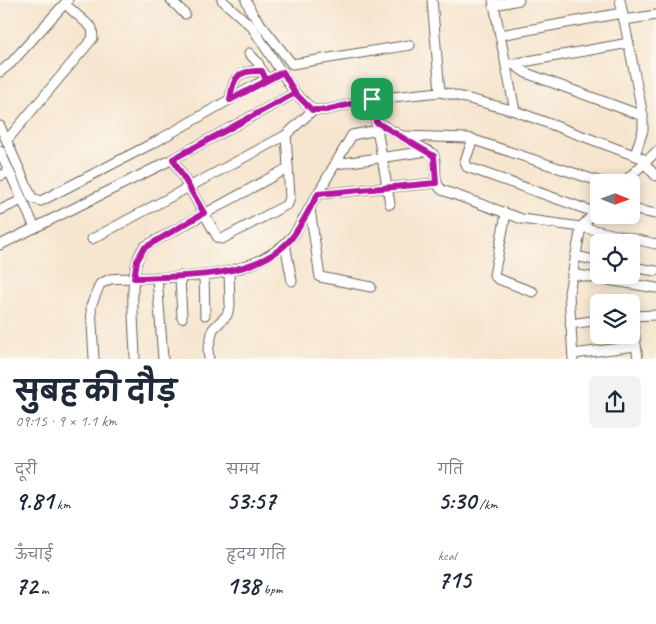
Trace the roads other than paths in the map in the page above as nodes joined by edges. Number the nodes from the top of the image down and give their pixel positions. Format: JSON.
{"nodes":[{"id":1,"x":171,"y":0,"type":"edge"},
{"id":2,"x":222,"y":0,"type":"edge"},
{"id":3,"x":246,"y":0,"type":"edge"},
{"id":4,"x":432,"y":0,"type":"edge"},
{"id":5,"x":519,"y":0,"type":"edge"},
{"id":6,"x":620,"y":0,"type":"edge"},
{"id":7,"x":67,"y":2,"type":"edge"},
{"id":8,"x":493,"y":2,"type":"edge"},
{"id":9,"x":185,"y":14,"type":"dead end"},
{"id":10,"x":656,"y":15,"type":"edge"},
{"id":11,"x":623,"y":16,"type":"junction"},
{"id":12,"x":500,"y":35,"type":"junction"},
{"id":13,"x":629,"y":43,"type":"junction"},
{"id":14,"x":410,"y":45,"type":"dead end"},
{"id":15,"x":249,"y":53,"type":"dead end"},
{"id":16,"x":510,"y":64,"type":"junction"},
{"id":17,"x":0,"y":72,"type":"edge"},
{"id":18,"x":283,"y":72,"type":"junction"},
{"id":19,"x":264,"y":75,"type":"junction"},
{"id":20,"x":440,"y":92,"type":"junction"},
{"id":21,"x":295,"y":93,"type":"junction"},
{"id":22,"x":230,"y":100,"type":"junction"},
{"id":23,"x":373,"y":104,"type":"junction"},
{"id":24,"x":312,"y":110,"type":"junction"},
{"id":25,"x":515,"y":111,"type":"junction"},
{"id":26,"x":643,"y":116,"type":"junction"},
{"id":27,"x":0,"y":126,"type":"edge"},
{"id":28,"x":377,"y":126,"type":"junction"},
{"id":29,"x":286,"y":135,"type":"junction"},
{"id":30,"x":402,"y":136,"type":"junction"},
{"id":31,"x":473,"y":139,"type":"junction"},
{"id":32,"x":7,"y":140,"type":"junction"},
{"id":33,"x":0,"y":151,"type":"edge"},
{"id":34,"x":428,"y":151,"type":"junction"},
{"id":35,"x":656,"y":152,"type":"edge"},
{"id":36,"x":635,"y":155,"type":"junction"},
{"id":37,"x":382,"y":158,"type":"junction"},
{"id":38,"x":173,"y":159,"type":"junction"},
{"id":39,"x":646,"y":161,"type":"junction"},
{"id":40,"x":336,"y":164,"type":"junction"},
{"id":41,"x":288,"y":168,"type":"junction"},
{"id":42,"x":9,"y":172,"type":"junction"},
{"id":43,"x":632,"y":174,"type":"edge"},
{"id":44,"x":0,"y":176,"type":"edge"},
{"id":45,"x":656,"y":176,"type":"edge"},
{"id":46,"x":590,"y":178,"type":"edge"},
{"id":47,"x":436,"y":183,"type":"junction"},
{"id":48,"x":190,"y":187,"type":"junction"},
{"id":49,"x":387,"y":188,"type":"junction"},
{"id":50,"x":318,"y":194,"type":"junction"},
{"id":51,"x":22,"y":200,"type":"junction"},
{"id":52,"x":390,"y":204,"type":"dead end"},
{"id":53,"x":590,"y":208,"type":"edge"},
{"id":54,"x":310,"y":209,"type":"junction"},
{"id":55,"x":0,"y":210,"type":"edge"},
{"id":56,"x":640,"y":211,"type":"edge"},
{"id":57,"x":204,"y":213,"type":"junction"},
{"id":58,"x":506,"y":214,"type":"junction"},
{"id":59,"x":656,"y":214,"type":"edge"},
{"id":60,"x":590,"y":217,"type":"edge"},
{"id":61,"x":35,"y":228,"type":"junction"},
{"id":62,"x":580,"y":228,"type":"junction"},
{"id":63,"x":606,"y":234,"type":"edge"},
{"id":64,"x":92,"y":239,"type":"dead end"},
{"id":65,"x":640,"y":241,"type":"edge"},
{"id":66,"x":285,"y":244,"type":"junction"},
{"id":67,"x":656,"y":244,"type":"edge"},
{"id":68,"x":0,"y":245,"type":"edge"},
{"id":69,"x":576,"y":256,"type":"junction"},
{"id":70,"x":590,"y":259,"type":"edge"},
{"id":71,"x":640,"y":268,"type":"edge"},
{"id":72,"x":656,"y":271,"type":"edge"},
{"id":73,"x":229,"y":272,"type":"junction"},
{"id":74,"x":572,"y":274,"type":"junction"},
{"id":75,"x":204,"y":275,"type":"junction"},
{"id":76,"x":180,"y":276,"type":"junction"},
{"id":77,"x":590,"y":276,"type":"edge"},
{"id":78,"x":157,"y":277,"type":"junction"},
{"id":79,"x":134,"y":278,"type":"junction"},
{"id":80,"x":292,"y":281,"type":"dead end"},
{"id":81,"x":640,"y":284,"type":"edge"},
{"id":82,"x":371,"y":287,"type":"dead end"},
{"id":83,"x":656,"y":288,"type":"edge"},
{"id":84,"x":533,"y":292,"type":"dead end"},
{"id":85,"x":205,"y":315,"type":"dead end"},
{"id":86,"x":656,"y":315,"type":"edge"},
{"id":87,"x":640,"y":316,"type":"edge"},
{"id":88,"x":182,"y":318,"type":"dead end"},
{"id":89,"x":590,"y":321,"type":"edge"},
{"id":90,"x":570,"y":324,"type":"junction"},
{"id":91,"x":636,"y":346,"type":"joint"},
{"id":92,"x":573,"y":357,"type":"edge"},
{"id":93,"x":94,"y":359,"type":"edge"},
{"id":94,"x":135,"y":359,"type":"edge"},
{"id":95,"x":163,"y":359,"type":"edge"},
{"id":96,"x":209,"y":359,"type":"edge"},
{"id":97,"x":638,"y":359,"type":"edge"}],
"edges":[{"from":1,"to":9,"type":"street"},
{"from":2,"to":18,"type":"street"},
{"from":3,"to":14,"type":"street"},
{"from":4,"to":20,"type":"street"},
{"from":5,"to":8,"type":"street"},
{"from":6,"to":11,"type":"street"},
{"from":7,"to":17,"type":"street"},
{"from":7,"to":32,"type":"street"},
{"from":8,"to":12,"type":"street"},
{"from":10,"to":11,"type":"street"},
{"from":11,"to":12,"type":"street"},
{"from":11,"to":13,"type":"street"},
{"from":12,"to":16,"type":"street"},
{"from":13,"to":16,"type":"street"},
{"from":13,"to":26,"type":"street"},
{"from":15,"to":19,"type":"street"},
{"from":16,"to":25,"type":"street"},
{"from":16,"to":26,"type":"street"},
{"from":18,"to":19,"type":"street"},
{"from":18,"to":21,"type":"street"},
{"from":19,"to":22,"type":"street"},
{"from":19,"to":22,"type":"street"},
{"from":20,"to":23,"type":"street"},
{"from":20,"to":25,"type":"street"},
{"from":21,"to":24,"type":"street"},
{"from":21,"to":38,"type":"street"},
{"from":22,"to":32,"type":"street"},
{"from":23,"to":24,"type":"street"},
{"from":23,"to":28,"type":"street"},
{"from":24,"to":29,"type":"street"},
{"from":25,"to":36,"type":"street"},
{"from":26,"to":36,"type":"street"},
{"from":27,"to":32,"type":"street"},
{"from":28,"to":30,"type":"street"},
{"from":28,"to":37,"type":"street"},
{"from":28,"to":40,"type":"street"},
{"from":29,"to":41,"type":"street"},
{"from":29,"to":48,"type":"street"},
{"from":30,"to":31,"type":"street"},
{"from":30,"to":34,"type":"street"},
{"from":31,"to":46,"type":"street"},
{"from":31,"to":53,"type":"street"},
{"from":33,"to":42,"type":"street"},
{"from":34,"to":37,"type":"street"},
{"from":34,"to":47,"type":"street"},
{"from":35,"to":39,"type":"street"},
{"from":36,"to":39,"type":"street"},
{"from":37,"to":40,"type":"street"},
{"from":37,"to":49,"type":"street"},
{"from":38,"to":48,"type":"street"},
{"from":38,"to":61,"type":"street"},
{"from":39,"to":43,"type":"street"},
{"from":39,"to":45,"type":"street"},
{"from":40,"to":50,"type":"street"},
{"from":41,"to":57,"type":"street"},
{"from":41,"to":57,"type":"street"},
{"from":42,"to":44,"type":"street"},
{"from":42,"to":51,"type":"street"},
{"from":47,"to":49,"type":"street"},
{"from":47,"to":58,"type":"street"},
{"from":48,"to":57,"type":"street"},
{"from":48,"to":64,"type":"street"},
{"from":49,"to":50,"type":"street"},
{"from":49,"to":52,"type":"street"},
{"from":50,"to":54,"type":"street"},
{"from":51,"to":55,"type":"street"},
{"from":51,"to":61,"type":"street"},
{"from":54,"to":66,"type":"street"},
{"from":54,"to":82,"type":"street"},
{"from":56,"to":59,"type":"street"},
{"from":57,"to":79,"type":"street"},
{"from":58,"to":62,"type":"street"},
{"from":58,"to":84,"type":"street"},
{"from":60,"to":62,"type":"street"},
{"from":61,"to":68,"type":"street"},
{"from":62,"to":63,"type":"street"},
{"from":62,"to":69,"type":"street"},
{"from":65,"to":67,"type":"street"},
{"from":66,"to":73,"type":"street"},
{"from":66,"to":80,"type":"street"},
{"from":69,"to":70,"type":"street"},
{"from":69,"to":74,"type":"street"},
{"from":71,"to":72,"type":"street"},
{"from":73,"to":75,"type":"street"},
{"from":73,"to":96,"type":"street"},
{"from":74,"to":77,"type":"street"},
{"from":74,"to":90,"type":"street"},
{"from":75,"to":76,"type":"street"},
{"from":75,"to":85,"type":"street"},
{"from":76,"to":78,"type":"street"},
{"from":76,"to":88,"type":"street"},
{"from":78,"to":79,"type":"street"},
{"from":78,"to":95,"type":"street"},
{"from":79,"to":93,"type":"street"},
{"from":79,"to":94,"type":"street"},
{"from":81,"to":83,"type":"street"},
{"from":86,"to":87,"type":"street"},
{"from":89,"to":90,"type":"street"},
{"from":90,"to":92,"type":"street"},
{"from":91,"to":92,"type":"street"},
{"from":91,"to":97,"type":"street"}]}
